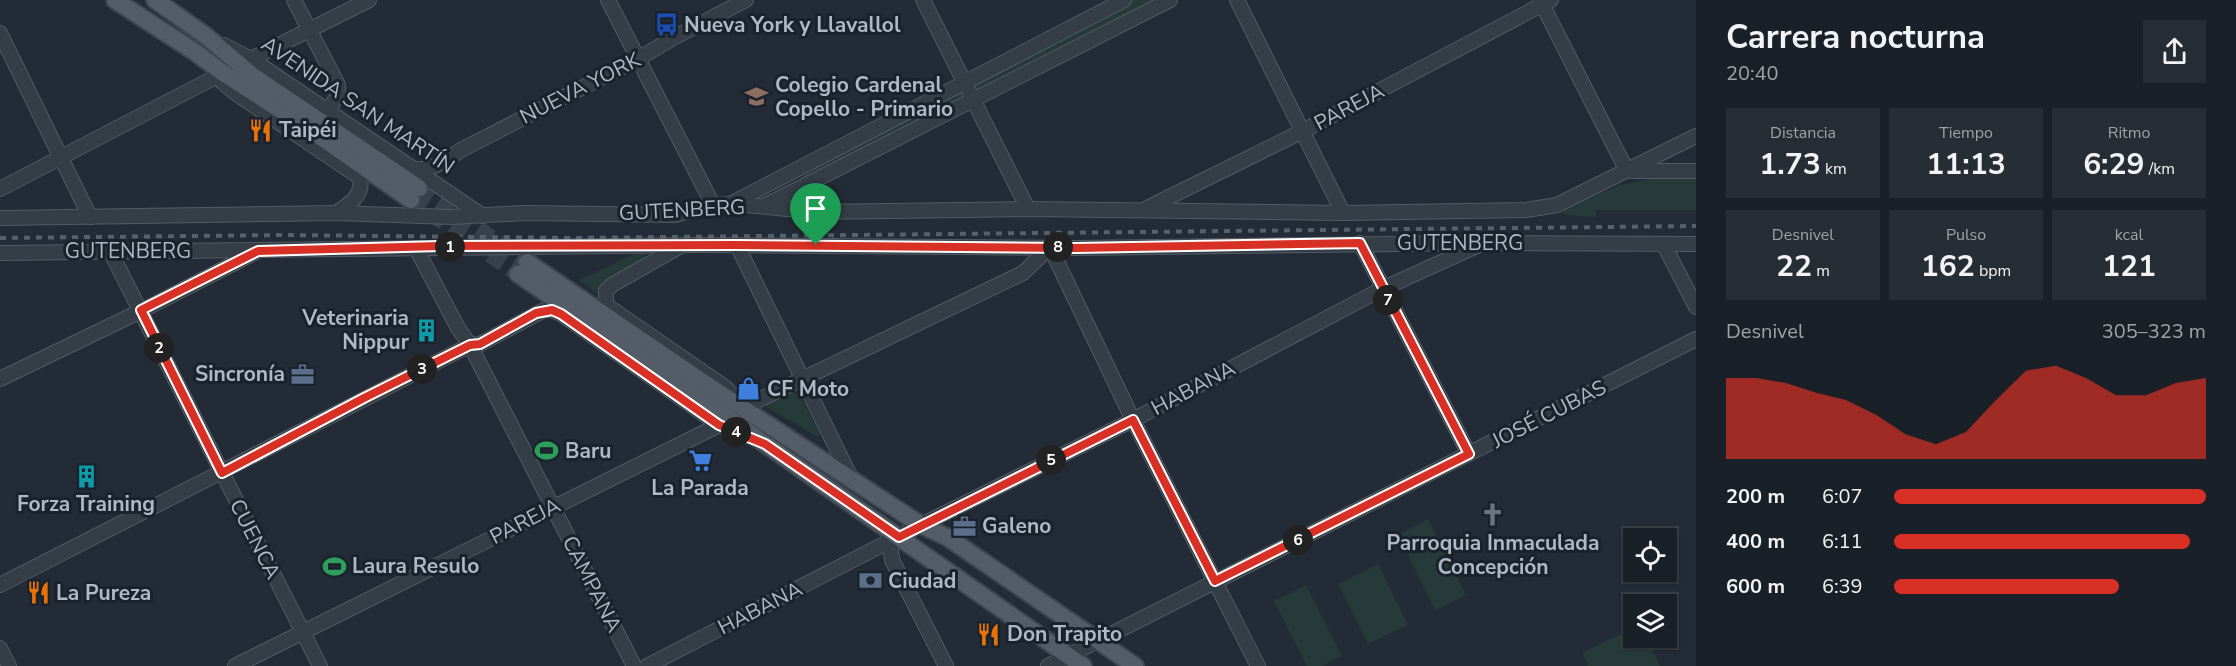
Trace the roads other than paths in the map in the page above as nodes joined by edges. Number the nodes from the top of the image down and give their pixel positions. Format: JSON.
{"nodes":[{"id":1,"x":115,"y":0,"type":"edge"},
{"id":2,"x":155,"y":0,"type":"edge"},
{"id":3,"x":294,"y":0,"type":"edge"},
{"id":4,"x":369,"y":0,"type":"edge"},
{"id":5,"x":608,"y":0,"type":"edge"},
{"id":6,"x":746,"y":0,"type":"edge"},
{"id":7,"x":923,"y":0,"type":"edge"},
{"id":8,"x":1124,"y":0,"type":"edge"},
{"id":9,"x":1170,"y":0,"type":"edge"},
{"id":10,"x":1237,"y":0,"type":"edge"},
{"id":11,"x":1544,"y":1,"type":"edge"},
{"id":12,"x":309,"y":31,"type":"junction"},
{"id":13,"x":0,"y":33,"type":"edge"},
{"id":14,"x":206,"y":36,"type":"junction"},
{"id":15,"x":251,"y":59,"type":"junction"},
{"id":16,"x":639,"y":59,"type":"junction"},
{"id":17,"x":223,"y":73,"type":"junction"},
{"id":18,"x":965,"y":81,"type":"junction"},
{"id":19,"x":973,"y":100,"type":"junction"},
{"id":20,"x":327,"y":111,"type":"junction"},
{"id":21,"x":1301,"y":132,"type":"junction"},
{"id":22,"x":1696,"y":136,"type":"edge"},
{"id":23,"x":62,"y":155,"type":"junction"},
{"id":24,"x":413,"y":169,"type":"junction"},
{"id":25,"x":1627,"y":171,"type":"junction"},
{"id":26,"x":1696,"y":171,"type":"edge"},
{"id":27,"x":0,"y":189,"type":"edge"},
{"id":28,"x":730,"y":204,"type":"junction"},
{"id":29,"x":713,"y":205,"type":"junction"},
{"id":30,"x":764,"y":206,"type":"junction"},
{"id":31,"x":1028,"y":209,"type":"junction"},
{"id":32,"x":1145,"y":209,"type":"junction"},
{"id":33,"x":336,"y":213,"type":"junction"},
{"id":34,"x":1343,"y":213,"type":"junction"},
{"id":35,"x":483,"y":216,"type":"junction"},
{"id":36,"x":90,"y":217,"type":"junction"},
{"id":37,"x":0,"y":218,"type":"edge"},
{"id":38,"x":1360,"y":243,"type":"junction"},
{"id":39,"x":1483,"y":243,"type":"junction"},
{"id":40,"x":1696,"y":244,"type":"edge"},
{"id":41,"x":737,"y":245,"type":"junction"},
{"id":42,"x":1664,"y":245,"type":"junction"},
{"id":43,"x":681,"y":246,"type":"junction"},
{"id":44,"x":1050,"y":247,"type":"junction"},
{"id":45,"x":416,"y":248,"type":"junction"},
{"id":46,"x":110,"y":250,"type":"junction"},
{"id":47,"x":258,"y":251,"type":"junction"},
{"id":48,"x":0,"y":252,"type":"edge"},
{"id":49,"x":1382,"y":289,"type":"junction"},
{"id":50,"x":1696,"y":307,"type":"edge"},
{"id":51,"x":141,"y":310,"type":"junction"},
{"id":52,"x":1696,"y":339,"type":"edge"},
{"id":53,"x":470,"y":345,"type":"junction"},
{"id":54,"x":0,"y":378,"type":"edge"},
{"id":55,"x":802,"y":381,"type":"junction"},
{"id":56,"x":744,"y":407,"type":"junction"},
{"id":57,"x":1133,"y":420,"type":"junction"},
{"id":58,"x":719,"y":425,"type":"junction"},
{"id":59,"x":765,"y":444,"type":"junction"},
{"id":60,"x":1469,"y":454,"type":"junction"},
{"id":61,"x":222,"y":473,"type":"junction"},
{"id":62,"x":850,"y":478,"type":"junction"},
{"id":63,"x":553,"y":507,"type":"junction"},
{"id":64,"x":921,"y":525,"type":"junction"},
{"id":65,"x":894,"y":540,"type":"junction"},
{"id":66,"x":1215,"y":581,"type":"junction"},
{"id":67,"x":0,"y":585,"type":"edge"},
{"id":68,"x":303,"y":633,"type":"junction"},
{"id":69,"x":1097,"y":640,"type":"junction"},
{"id":70,"x":0,"y":648,"type":"edge"},
{"id":71,"x":1068,"y":656,"type":"junction"},
{"id":72,"x":9,"y":666,"type":"edge"},
{"id":73,"x":235,"y":666,"type":"edge"},
{"id":74,"x":320,"y":666,"type":"edge"},
{"id":75,"x":633,"y":666,"type":"edge"},
{"id":76,"x":647,"y":666,"type":"edge"},
{"id":77,"x":946,"y":666,"type":"edge"},
{"id":78,"x":1047,"y":666,"type":"edge"},
{"id":79,"x":1083,"y":666,"type":"edge"},
{"id":80,"x":1135,"y":666,"type":"edge"},
{"id":81,"x":1258,"y":666,"type":"edge"}],
"edges":[{"from":1,"to":17,"type":"main road","name":"AVENIDA SAN MARTÍN"},
{"from":2,"to":14,"type":"main road","name":"AVENIDA SAN MARTÍN"},
{"from":3,"to":12,"type":"street"},
{"from":4,"to":12,"type":"street"},
{"from":5,"to":16,"type":"street"},
{"from":6,"to":16,"type":"street","name":"NUEVA YORK"},
{"from":7,"to":18,"type":"street"},
{"from":8,"to":18,"type":"street"},
{"from":9,"to":19,"type":"street"},
{"from":10,"to":21,"type":"street"},
{"from":11,"to":21,"type":"street","name":"PAREJA"},
{"from":11,"to":25,"type":"street"},
{"from":12,"to":15,"type":"street"},
{"from":12,"to":20,"type":"street"},
{"from":13,"to":23,"type":"street"},
{"from":14,"to":15,"type":"street","name":"AVENIDA SAN MARTÍN"},
{"from":14,"to":17,"type":"main road","name":"AVENIDA SAN MARTÍN"},
{"from":15,"to":20,"type":"street","name":"AVENIDA SAN MARTÍN"},
{"from":16,"to":24,"type":"street","name":"NUEVA YORK"},
{"from":16,"to":29,"type":"street"},
{"from":17,"to":23,"type":"street"},
{"from":17,"to":33,"type":"street","name":"AVENIDA SAN MARTÍN"},
{"from":18,"to":19,"type":"street"},
{"from":18,"to":28,"type":"street"},
{"from":19,"to":30,"type":"street"},
{"from":19,"to":31,"type":"street"},
{"from":20,"to":24,"type":"street","name":"AVENIDA SAN MARTÍN"},
{"from":21,"to":32,"type":"street","name":"PAREJA"},
{"from":21,"to":34,"type":"street"},
{"from":22,"to":25,"type":"street"},
{"from":23,"to":27,"type":"street"},
{"from":23,"to":36,"type":"street"},
{"from":24,"to":35,"type":"street","name":"AVENIDA SAN MARTÍN"},
{"from":25,"to":26,"type":"street"},
{"from":25,"to":34,"type":"street","name":"GUTENBERG"},
{"from":28,"to":29,"type":"street","name":"GUTENBERG"},
{"from":28,"to":30,"type":"street","name":"GUTENBERG"},
{"from":29,"to":35,"type":"street","name":"GUTENBERG"},
{"from":30,"to":31,"type":"street","name":"GUTENBERG"},
{"from":31,"to":32,"type":"street","name":"GUTENBERG"},
{"from":32,"to":34,"type":"street","name":"GUTENBERG"},
{"from":33,"to":35,"type":"street","name":"GUTENBERG"},
{"from":33,"to":36,"type":"street","name":"GUTENBERG"},
{"from":36,"to":37,"type":"street","name":"GUTENBERG"},
{"from":38,"to":39,"type":"street","name":"GUTENBERG"},
{"from":38,"to":44,"type":"street","name":"GUTENBERG"},
{"from":38,"to":49,"type":"street"},
{"from":39,"to":42,"type":"street","name":"GUTENBERG"},
{"from":39,"to":49,"type":"street","name":"HABANA"},
{"from":40,"to":42,"type":"street","name":"GUTENBERG"},
{"from":41,"to":43,"type":"street","name":"GUTENBERG"},
{"from":41,"to":44,"type":"street","name":"GUTENBERG"},
{"from":41,"to":55,"type":"street"},
{"from":42,"to":50,"type":"street"},
{"from":43,"to":45,"type":"street","name":"GUTENBERG"},
{"from":43,"to":56,"type":"street"},
{"from":44,"to":55,"type":"street"},
{"from":44,"to":57,"type":"street"},
{"from":45,"to":47,"type":"street","name":"GUTENBERG"},
{"from":45,"to":53,"type":"street","name":"CAMPANA"},
{"from":46,"to":47,"type":"street","name":"GUTENBERG"},
{"from":46,"to":48,"type":"street","name":"GUTENBERG"},
{"from":46,"to":51,"type":"street","name":"CUENCA"},
{"from":47,"to":51,"type":"street"},
{"from":49,"to":57,"type":"street","name":"HABANA"},
{"from":49,"to":60,"type":"street"},
{"from":51,"to":54,"type":"street"},
{"from":51,"to":61,"type":"street","name":"CUENCA"},
{"from":52,"to":60,"type":"street","name":"JOSÉ CUBAS"},
{"from":53,"to":58,"type":"street"},
{"from":53,"to":61,"type":"street"},
{"from":53,"to":63,"type":"street","name":"CAMPANA"},
{"from":55,"to":56,"type":"street"},
{"from":55,"to":62,"type":"street"},
{"from":56,"to":59,"type":"main road"},
{"from":56,"to":62,"type":"main road"},
{"from":57,"to":64,"type":"street","name":"HABANA"},
{"from":57,"to":66,"type":"street"},
{"from":58,"to":59,"type":"street"},
{"from":58,"to":63,"type":"street","name":"PAREJA"},
{"from":59,"to":65,"type":"main road"},
{"from":60,"to":66,"type":"street","name":"JOSÉ CUBAS"},
{"from":61,"to":67,"type":"street"},
{"from":61,"to":68,"type":"street","name":"CUENCA"},
{"from":62,"to":64,"type":"main road"},
{"from":63,"to":68,"type":"street","name":"PAREJA"},
{"from":63,"to":75,"type":"street","name":"CAMPANA"},
{"from":64,"to":65,"type":"street","name":"HABANA"},
{"from":64,"to":69,"type":"main road"},
{"from":65,"to":71,"type":"main road"},
{"from":65,"to":76,"type":"street","name":"HABANA"},
{"from":65,"to":77,"type":"street"},
{"from":66,"to":69,"type":"street","name":"JOSÉ CUBAS"},
{"from":66,"to":81,"type":"street"},
{"from":68,"to":73,"type":"street","name":"PAREJA"},
{"from":68,"to":74,"type":"street","name":"CUENCA"},
{"from":69,"to":71,"type":"street","name":"JOSÉ CUBAS"},
{"from":69,"to":80,"type":"main road"},
{"from":70,"to":72,"type":"street"},
{"from":71,"to":78,"type":"street","name":"JOSÉ CUBAS"},
{"from":71,"to":79,"type":"main road"}]}
